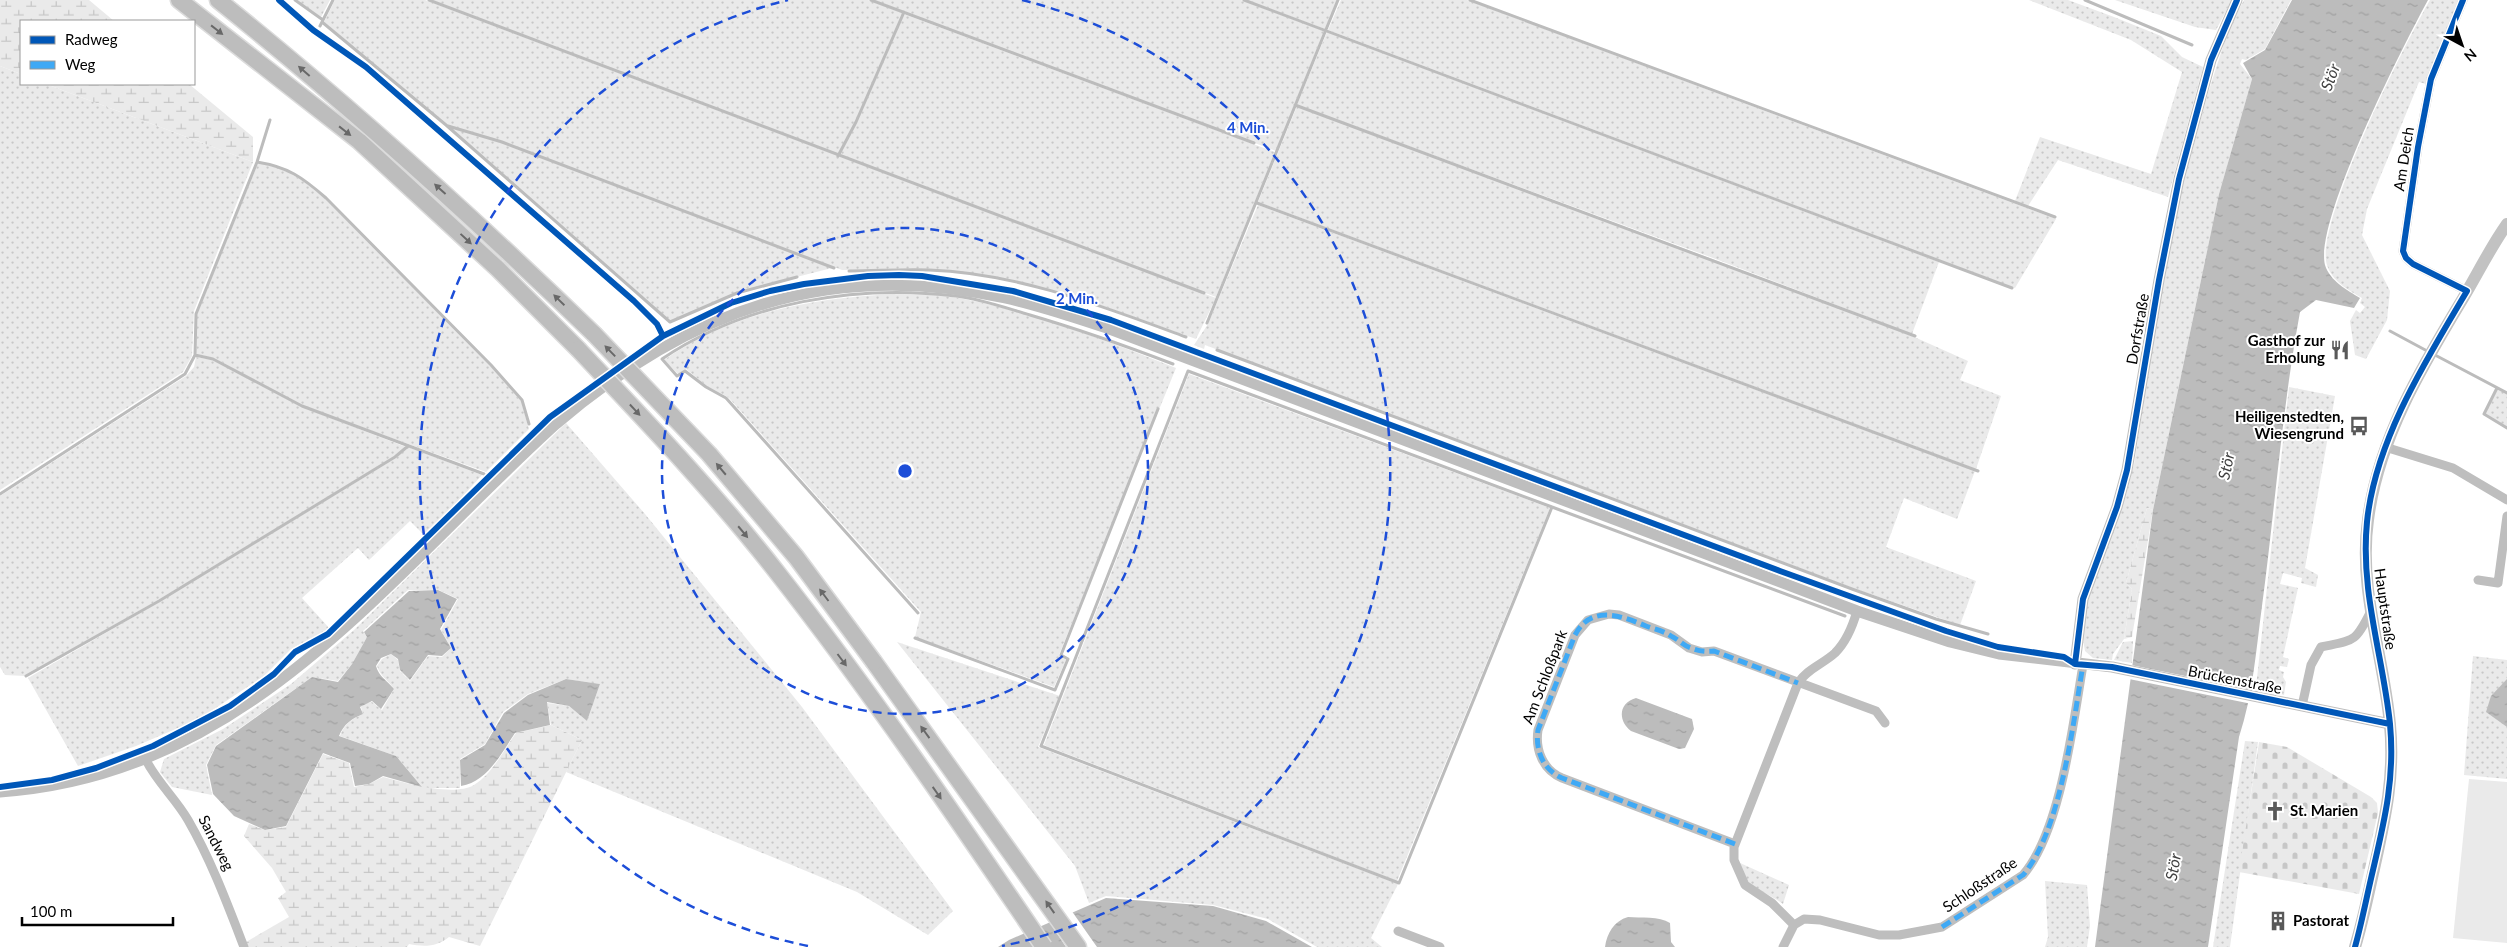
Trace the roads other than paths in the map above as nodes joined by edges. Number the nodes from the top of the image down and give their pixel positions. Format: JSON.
{"nodes":[{"id":1,"x":179,"y":0,"type":"edge"},
{"id":2,"x":218,"y":0,"type":"edge"},
{"id":3,"x":2237,"y":0,"type":"edge"},
{"id":4,"x":2464,"y":0,"type":"edge"},
{"id":5,"x":2507,"y":224,"type":"edge"},
{"id":6,"x":2467,"y":292,"type":"junction"},
{"id":7,"x":2385,"y":447,"type":"junction"},
{"id":8,"x":2507,"y":500,"type":"edge"},
{"id":9,"x":2507,"y":516,"type":"edge"},
{"id":10,"x":2478,"y":580,"type":"dead end"},
{"id":11,"x":1857,"y":611,"type":"junction"},
{"id":12,"x":2370,"y":613,"type":"junction"},
{"id":13,"x":2079,"y":664,"type":"junction"},
{"id":14,"x":1798,"y":683,"type":"junction"},
{"id":15,"x":2302,"y":706,"type":"junction"},
{"id":16,"x":1885,"y":723,"type":"dead end"},
{"id":17,"x":2390,"y":724,"type":"junction"},
{"id":18,"x":146,"y":760,"type":"junction"},
{"id":19,"x":0,"y":792,"type":"edge"},
{"id":20,"x":1735,"y":844,"type":"junction"},
{"id":21,"x":1794,"y":925,"type":"junction"},
{"id":22,"x":1398,"y":931,"type":"dead end"},
{"id":23,"x":244,"y":947,"type":"edge"},
{"id":24,"x":1044,"y":947,"type":"edge"},
{"id":25,"x":1078,"y":947,"type":"edge"},
{"id":26,"x":1440,"y":947,"type":"edge"},
{"id":27,"x":1783,"y":947,"type":"edge"},
{"id":28,"x":2356,"y":947,"type":"edge"}],
"edges":[{"from":1,"to":24,"type":"highway","one_way":true,"bridge":true},
{"from":25,"to":2,"type":"highway","one_way":true,"bridge":true},
{"from":3,"to":13,"type":"street","name":"Dorfstraße"},
{"from":4,"to":6,"type":"street","name":"Am Deich"},
{"from":5,"to":6,"type":"main road","name":"Hauptstraße"},
{"from":6,"to":7,"type":"main road","name":"Hauptstraße"},
{"from":7,"to":8,"type":"street"},
{"from":7,"to":12,"type":"main road","name":"Hauptstraße"},
{"from":9,"to":10,"type":"street"},
{"from":11,"to":13,"type":"street"},
{"from":11,"to":14,"type":"street"},
{"from":11,"to":18,"type":"street"},
{"from":12,"to":15,"type":"street"},
{"from":12,"to":17,"type":"main road","name":"Hauptstraße"},
{"from":13,"to":15,"type":"street","name":"Brückenstraße"},
{"from":13,"to":21,"type":"street","name":"Schloßstraße"},
{"from":14,"to":16,"type":"street","name":"Am Schloßpark"},
{"from":14,"to":20,"type":"street"},
{"from":14,"to":20,"type":"street","name":"Am Schloßpark"},
{"from":15,"to":17,"type":"street","name":"Brückenstraße"},
{"from":17,"to":28,"type":"main road","name":"Hauptstraße"},
{"from":18,"to":19,"type":"street"},
{"from":18,"to":23,"type":"street","name":"Sandweg"},
{"from":20,"to":21,"type":"street"},
{"from":21,"to":27,"type":"street"},
{"from":22,"to":26,"type":"street"}]}
